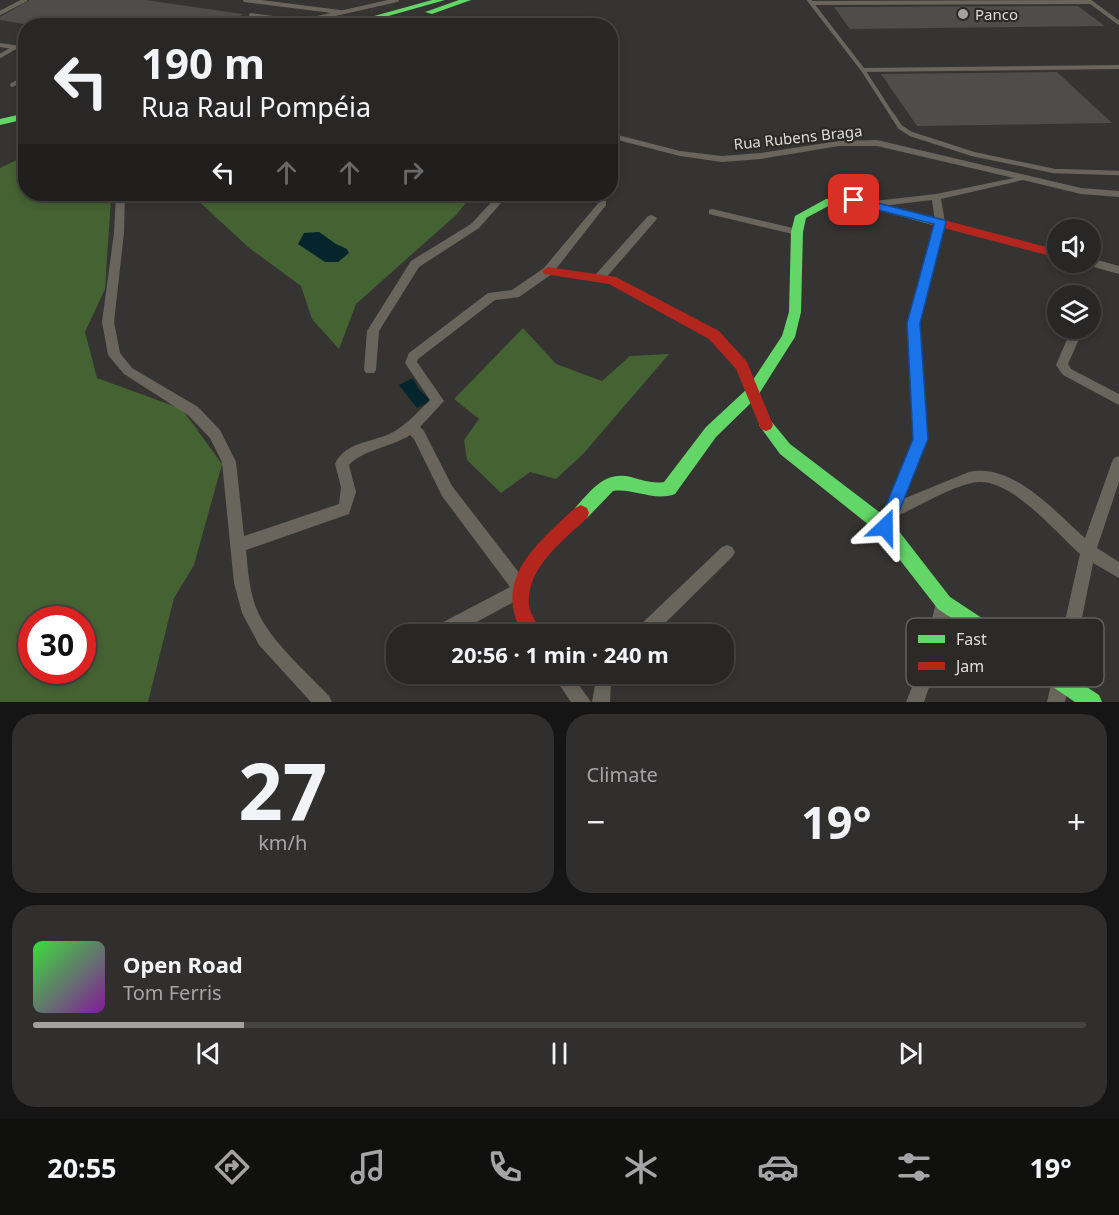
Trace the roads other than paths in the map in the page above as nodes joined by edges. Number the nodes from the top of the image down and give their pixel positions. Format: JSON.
{"nodes":[{"id":1,"x":25,"y":0,"type":"edge"},
{"id":2,"x":245,"y":0,"type":"edge"},
{"id":3,"x":397,"y":0,"type":"edge"},
{"id":4,"x":441,"y":0,"type":"edge"},
{"id":5,"x":467,"y":0,"type":"edge"},
{"id":6,"x":814,"y":1,"type":"edge"},
{"id":7,"x":1089,"y":1,"type":"edge"},
{"id":8,"x":0,"y":13,"type":"edge"},
{"id":9,"x":251,"y":15,"type":"dead end"},
{"id":10,"x":272,"y":18,"type":"edge"},
{"id":11,"x":338,"y":18,"type":"edge"},
{"id":12,"x":346,"y":18,"type":"edge"},
{"id":13,"x":348,"y":18,"type":"edge"},
{"id":14,"x":405,"y":18,"type":"edge"},
{"id":15,"x":1119,"y":23,"type":"edge"},
{"id":16,"x":0,"y":45,"type":"edge"},
{"id":17,"x":14,"y":47,"type":"junction"},
{"id":18,"x":18,"y":48,"type":"edge"},
{"id":19,"x":0,"y":56,"type":"edge"},
{"id":20,"x":1119,"y":67,"type":"edge"},
{"id":21,"x":863,"y":70,"type":"junction"},
{"id":22,"x":18,"y":82,"type":"edge"},
{"id":23,"x":12,"y":85,"type":"dead end"},
{"id":24,"x":18,"y":106,"type":"edge"},
{"id":25,"x":0,"y":111,"type":"edge"},
{"id":26,"x":18,"y":118,"type":"edge"},
{"id":27,"x":0,"y":122,"type":"edge"},
{"id":28,"x":618,"y":137,"type":"edge"},
{"id":29,"x":975,"y":167,"type":"junction"},
{"id":30,"x":1119,"y":173,"type":"edge"},
{"id":31,"x":1023,"y":179,"type":"junction"},
{"id":32,"x":984,"y":187,"type":"junction"},
{"id":33,"x":1119,"y":194,"type":"edge"},
{"id":34,"x":936,"y":197,"type":"junction"},
{"id":35,"x":120,"y":201,"type":"edge"},
{"id":36,"x":498,"y":201,"type":"edge"},
{"id":37,"x":603,"y":202,"type":"dead end"},
{"id":38,"x":874,"y":204,"type":"junction"},
{"id":39,"x":712,"y":212,"type":"dead end"},
{"id":40,"x":652,"y":218,"type":"dead end"},
{"id":41,"x":940,"y":222,"type":"junction"},
{"id":42,"x":797,"y":232,"type":"junction"},
{"id":43,"x":1047,"y":251,"type":"edge"},
{"id":44,"x":1101,"y":265,"type":"edge"},
{"id":45,"x":1119,"y":270,"type":"edge"},
{"id":46,"x":548,"y":271,"type":"junction"},
{"id":47,"x":600,"y":278,"type":"junction"},
{"id":48,"x":1073,"y":339,"type":"edge"},
{"id":49,"x":370,"y":370,"type":"dead end"},
{"id":50,"x":752,"y":393,"type":"junction"},
{"id":51,"x":1119,"y":400,"type":"edge"},
{"id":52,"x":411,"y":428,"type":"junction"},
{"id":53,"x":1119,"y":462,"type":"edge"},
{"id":54,"x":892,"y":511,"type":"junction"},
{"id":55,"x":885,"y":527,"type":"junction"},
{"id":56,"x":238,"y":545,"type":"junction"},
{"id":57,"x":1089,"y":551,"type":"junction"},
{"id":58,"x":727,"y":552,"type":"dead end"},
{"id":59,"x":1119,"y":570,"type":"edge"},
{"id":60,"x":521,"y":588,"type":"junction"},
{"id":61,"x":944,"y":603,"type":"junction"},
{"id":62,"x":940,"y":618,"type":"edge"},
{"id":63,"x":967,"y":618,"type":"edge"},
{"id":64,"x":1074,"y":618,"type":"edge"},
{"id":65,"x":456,"y":624,"type":"edge"},
{"id":66,"x":527,"y":624,"type":"edge"},
{"id":67,"x":653,"y":624,"type":"edge"},
{"id":68,"x":568,"y":684,"type":"edge"},
{"id":69,"x":603,"y":684,"type":"edge"},
{"id":70,"x":921,"y":687,"type":"edge"},
{"id":71,"x":1059,"y":687,"type":"edge"},
{"id":72,"x":1071,"y":687,"type":"edge"},
{"id":73,"x":323,"y":702,"type":"edge"},
{"id":74,"x":582,"y":702,"type":"edge"},
{"id":75,"x":601,"y":702,"type":"edge"},
{"id":76,"x":915,"y":702,"type":"edge"},
{"id":77,"x":1056,"y":702,"type":"edge"},
{"id":78,"x":1092,"y":702,"type":"edge"}],
"edges":[{"from":1,"to":8,"type":"lane"},
{"from":2,"to":11,"type":"lane"},
{"from":3,"to":12,"type":"lane"},
{"from":4,"to":13,"type":"street"},
{"from":5,"to":14,"type":"street"},
{"from":6,"to":7,"type":"lane"},
{"from":6,"to":21,"type":"lane"},
{"from":7,"to":15,"type":"lane"},
{"from":9,"to":10,"type":"lane"},
{"from":16,"to":17,"type":"lane"},
{"from":17,"to":18,"type":"lane"},
{"from":17,"to":19,"type":"lane"},
{"from":20,"to":21,"type":"lane"},
{"from":21,"to":30,"type":"lane"},
{"from":22,"to":23,"type":"lane"},
{"from":24,"to":25,"type":"street"},
{"from":26,"to":27,"type":"street"},
{"from":28,"to":29,"type":"street","name":"Rua Rubens Braga"},
{"from":29,"to":31,"type":"street","name":"Rua Rubens Braga"},
{"from":29,"to":32,"type":"street"},
{"from":31,"to":32,"type":"street"},
{"from":31,"to":33,"type":"street","name":"Rua Rubens Braga"},
{"from":32,"to":34,"type":"street"},
{"from":34,"to":38,"type":"street"},
{"from":34,"to":41,"type":"street"},
{"from":35,"to":56,"type":"street"},
{"from":36,"to":49,"type":"street"},
{"from":37,"to":46,"type":"street"},
{"from":38,"to":41,"type":"street"},
{"from":38,"to":42,"type":"street"},
{"from":39,"to":42,"type":"street"},
{"from":40,"to":47,"type":"street"},
{"from":41,"to":43,"type":"street"},
{"from":41,"to":54,"type":"street"},
{"from":42,"to":50,"type":"street"},
{"from":44,"to":45,"type":"street"},
{"from":46,"to":47,"type":"street"},
{"from":46,"to":52,"type":"street"},
{"from":47,"to":50,"type":"street"},
{"from":48,"to":51,"type":"street"},
{"from":50,"to":55,"type":"street"},
{"from":50,"to":60,"type":"street"},
{"from":52,"to":56,"type":"street"},
{"from":52,"to":60,"type":"street"},
{"from":53,"to":57,"type":"street"},
{"from":54,"to":55,"type":"street"},
{"from":54,"to":57,"type":"street"},
{"from":55,"to":61,"type":"street"},
{"from":56,"to":73,"type":"street"},
{"from":57,"to":59,"type":"street"},
{"from":57,"to":64,"type":"street"},
{"from":58,"to":67,"type":"street"},
{"from":60,"to":65,"type":"street"},
{"from":60,"to":66,"type":"street"},
{"from":61,"to":62,"type":"street"},
{"from":61,"to":63,"type":"street"},
{"from":68,"to":74,"type":"street"},
{"from":69,"to":75,"type":"street"},
{"from":70,"to":76,"type":"street"},
{"from":71,"to":77,"type":"street"},
{"from":72,"to":78,"type":"street"}]}
